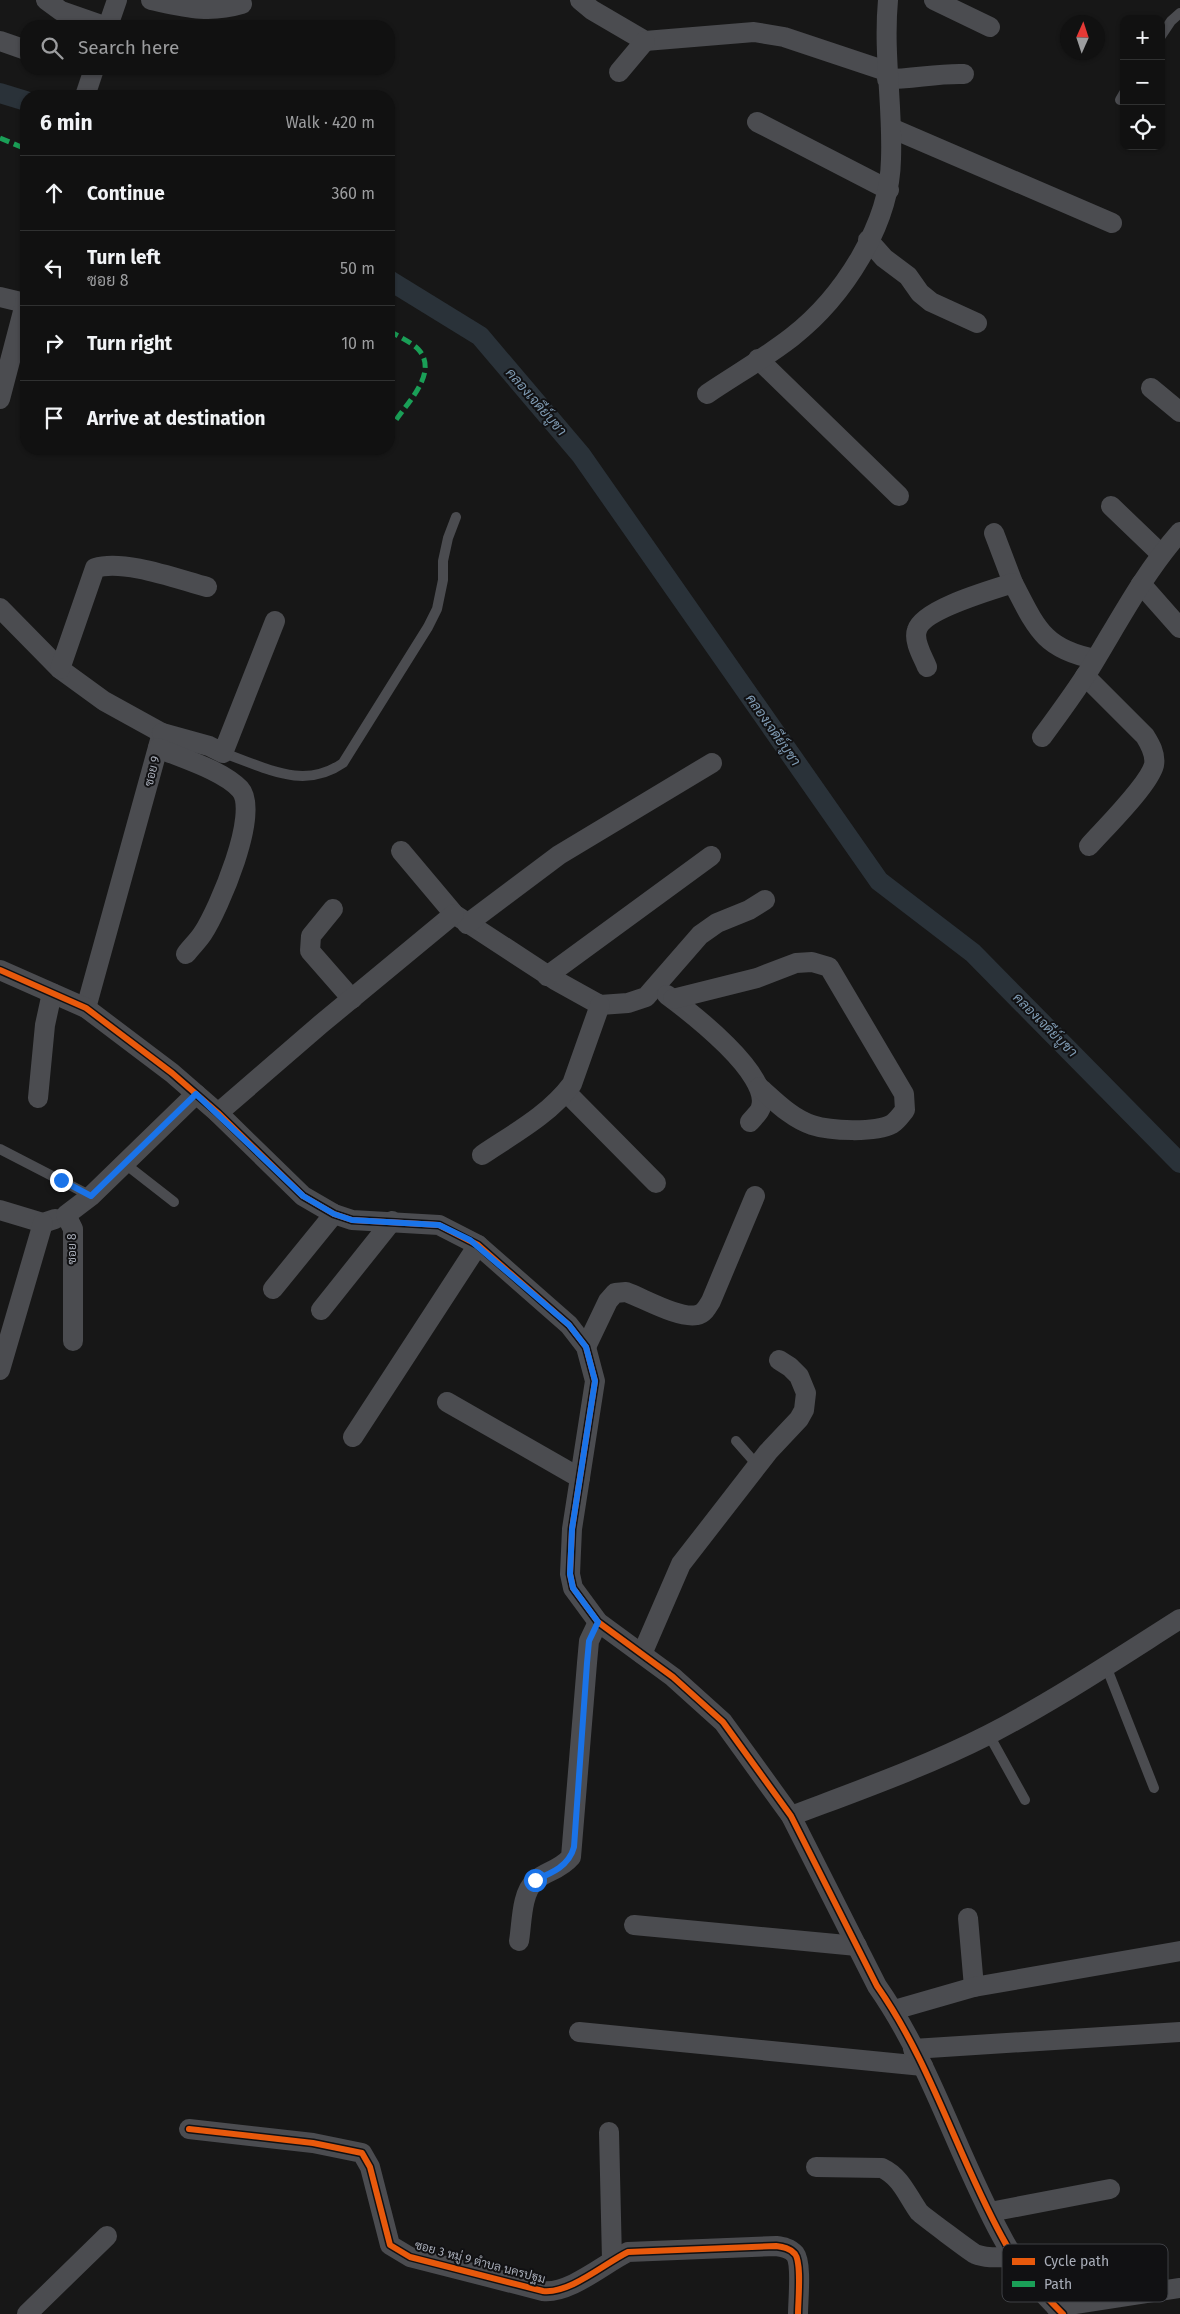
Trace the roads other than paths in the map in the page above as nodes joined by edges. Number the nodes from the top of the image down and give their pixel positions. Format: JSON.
{"nodes":[{"id":1,"x":46,"y":0,"type":"edge"},
{"id":2,"x":117,"y":0,"type":"edge"},
{"id":3,"x":150,"y":0,"type":"edge"},
{"id":4,"x":580,"y":0,"type":"edge"},
{"id":5,"x":888,"y":0,"type":"edge"},
{"id":6,"x":934,"y":0,"type":"edge"},
{"id":7,"x":242,"y":4,"type":"dead end"},
{"id":8,"x":1180,"y":13,"type":"edge"},
{"id":9,"x":87,"y":20,"type":"edge"},
{"id":10,"x":110,"y":20,"type":"edge"},
{"id":11,"x":990,"y":26,"type":"dead end"},
{"id":12,"x":1165,"y":30,"type":"edge"},
{"id":13,"x":0,"y":41,"type":"edge"},
{"id":14,"x":645,"y":41,"type":"junction"},
{"id":15,"x":20,"y":48,"type":"edge"},
{"id":16,"x":619,"y":72,"type":"dead end"},
{"id":17,"x":964,"y":74,"type":"dead end"},
{"id":18,"x":92,"y":75,"type":"edge"},
{"id":19,"x":887,"y":75,"type":"junction"},
{"id":20,"x":86,"y":90,"type":"edge"},
{"id":21,"x":757,"y":122,"type":"dead end"},
{"id":22,"x":891,"y":128,"type":"junction"},
{"id":23,"x":889,"y":190,"type":"junction"},
{"id":24,"x":1112,"y":224,"type":"dead end"},
{"id":25,"x":868,"y":240,"type":"junction"},
{"id":26,"x":0,"y":298,"type":"edge"},
{"id":27,"x":20,"y":301,"type":"edge"},
{"id":28,"x":977,"y":323,"type":"dead end"},
{"id":29,"x":20,"y":334,"type":"edge"},
{"id":30,"x":758,"y":359,"type":"junction"},
{"id":31,"x":1151,"y":388,"type":"dead end"},
{"id":32,"x":707,"y":394,"type":"dead end"},
{"id":33,"x":0,"y":399,"type":"edge"},
{"id":34,"x":1180,"y":412,"type":"edge"},
{"id":35,"x":899,"y":496,"type":"dead end"},
{"id":36,"x":1111,"y":506,"type":"dead end"},
{"id":37,"x":456,"y":517,"type":"dead end"},
{"id":38,"x":1180,"y":532,"type":"edge"},
{"id":39,"x":994,"y":533,"type":"dead end"},
{"id":40,"x":1161,"y":554,"type":"junction"},
{"id":41,"x":1013,"y":583,"type":"junction"},
{"id":42,"x":1141,"y":584,"type":"junction"},
{"id":43,"x":207,"y":587,"type":"dead end"},
{"id":44,"x":0,"y":608,"type":"edge"},
{"id":45,"x":275,"y":621,"type":"dead end"},
{"id":46,"x":1180,"y":628,"type":"edge"},
{"id":47,"x":927,"y":667,"type":"dead end"},
{"id":48,"x":1090,"y":667,"type":"junction"},
{"id":49,"x":60,"y":670,"type":"junction"},
{"id":50,"x":1042,"y":737,"type":"dead end"},
{"id":51,"x":160,"y":740,"type":"junction"},
{"id":52,"x":223,"y":753,"type":"junction"},
{"id":53,"x":712,"y":763,"type":"dead end"},
{"id":54,"x":1089,"y":846,"type":"dead end"},
{"id":55,"x":401,"y":851,"type":"dead end"},
{"id":56,"x":711,"y":856,"type":"dead end"},
{"id":57,"x":765,"y":900,"type":"dead end"},
{"id":58,"x":333,"y":909,"type":"dead end"},
{"id":59,"x":461,"y":919,"type":"junction"},
{"id":60,"x":186,"y":954,"type":"dead end"},
{"id":61,"x":0,"y":970,"type":"edge"},
{"id":62,"x":547,"y":976,"type":"junction"},
{"id":63,"x":655,"y":986,"type":"junction"},
{"id":64,"x":52,"y":993,"type":"junction"},
{"id":65,"x":352,"y":999,"type":"junction"},
{"id":66,"x":673,"y":999,"type":"junction"},
{"id":67,"x":600,"y":1004,"type":"junction"},
{"id":68,"x":86,"y":1008,"type":"junction"},
{"id":69,"x":759,"y":1087,"type":"junction"},
{"id":70,"x":566,"y":1092,"type":"junction"},
{"id":71,"x":196,"y":1094,"type":"junction"},
{"id":72,"x":38,"y":1098,"type":"dead end"},
{"id":73,"x":218,"y":1114,"type":"junction"},
{"id":74,"x":750,"y":1122,"type":"dead end"},
{"id":75,"x":0,"y":1150,"type":"edge"},
{"id":76,"x":482,"y":1155,"type":"dead end"},
{"id":77,"x":124,"y":1163,"type":"junction"},
{"id":78,"x":656,"y":1183,"type":"dead end"},
{"id":79,"x":91,"y":1196,"type":"junction"},
{"id":80,"x":755,"y":1196,"type":"dead end"},
{"id":81,"x":174,"y":1202,"type":"dead end"},
{"id":82,"x":0,"y":1210,"type":"edge"},
{"id":83,"x":334,"y":1214,"type":"junction"},
{"id":84,"x":66,"y":1215,"type":"junction"},
{"id":85,"x":392,"y":1221,"type":"junction"},
{"id":86,"x":43,"y":1223,"type":"junction"},
{"id":87,"x":478,"y":1245,"type":"junction"},
{"id":88,"x":273,"y":1289,"type":"dead end"},
{"id":89,"x":321,"y":1310,"type":"dead end"},
{"id":90,"x":73,"y":1341,"type":"dead end"},
{"id":91,"x":586,"y":1347,"type":"junction"},
{"id":92,"x":779,"y":1360,"type":"dead end"},
{"id":93,"x":0,"y":1370,"type":"edge"},
{"id":94,"x":447,"y":1402,"type":"dead end"},
{"id":95,"x":353,"y":1437,"type":"dead end"},
{"id":96,"x":736,"y":1441,"type":"dead end"},
{"id":97,"x":758,"y":1466,"type":"junction"},
{"id":98,"x":580,"y":1478,"type":"junction"},
{"id":99,"x":1180,"y":1619,"type":"edge"},
{"id":100,"x":598,"y":1622,"type":"junction"},
{"id":101,"x":642,"y":1654,"type":"junction"},
{"id":102,"x":1106,"y":1666,"type":"junction"},
{"id":103,"x":989,"y":1735,"type":"junction"},
{"id":104,"x":1154,"y":1788,"type":"dead end"},
{"id":105,"x":1025,"y":1800,"type":"dead end"},
{"id":106,"x":791,"y":1816,"type":"junction"},
{"id":107,"x":968,"y":1918,"type":"dead end"},
{"id":108,"x":634,"y":1925,"type":"dead end"},
{"id":109,"x":519,"y":1941,"type":"dead end"},
{"id":110,"x":856,"y":1946,"type":"junction"},
{"id":111,"x":1180,"y":1951,"type":"edge"},
{"id":112,"x":974,"y":1987,"type":"junction"},
{"id":113,"x":894,"y":2010,"type":"junction"},
{"id":114,"x":579,"y":2032,"type":"dead end"},
{"id":115,"x":1180,"y":2032,"type":"edge"},
{"id":116,"x":912,"y":2049,"type":"junction"},
{"id":117,"x":923,"y":2066,"type":"junction"},
{"id":118,"x":189,"y":2129,"type":"dead end"},
{"id":119,"x":609,"y":2132,"type":"dead end"},
{"id":120,"x":816,"y":2167,"type":"dead end"},
{"id":121,"x":1110,"y":2189,"type":"dead end"},
{"id":122,"x":990,"y":2212,"type":"junction"},
{"id":123,"x":107,"y":2236,"type":"dead end"},
{"id":124,"x":1007,"y":2244,"type":"edge"},
{"id":125,"x":1002,"y":2258,"type":"edge"},
{"id":126,"x":612,"y":2260,"type":"junction"},
{"id":127,"x":1106,"y":2302,"type":"edge"},
{"id":128,"x":1059,"y":2311,"type":"edge"},
{"id":129,"x":27,"y":2314,"type":"edge"},
{"id":130,"x":798,"y":2314,"type":"edge"}],
"edges":[{"from":1,"to":9,"type":"street"},
{"from":2,"to":10,"type":"street"},
{"from":3,"to":7,"type":"street"},
{"from":4,"to":14,"type":"street"},
{"from":5,"to":19,"type":"street"},
{"from":6,"to":11,"type":"street"},
{"from":8,"to":12,"type":"lane"},
{"from":13,"to":15,"type":"street"},
{"from":14,"to":16,"type":"street"},
{"from":14,"to":19,"type":"street"},
{"from":17,"to":19,"type":"street"},
{"from":18,"to":20,"type":"street"},
{"from":19,"to":22,"type":"street"},
{"from":21,"to":23,"type":"street"},
{"from":22,"to":23,"type":"street"},
{"from":22,"to":24,"type":"street"},
{"from":23,"to":25,"type":"street"},
{"from":25,"to":28,"type":"street"},
{"from":25,"to":30,"type":"street"},
{"from":26,"to":27,"type":"street"},
{"from":29,"to":33,"type":"street"},
{"from":30,"to":32,"type":"street"},
{"from":30,"to":35,"type":"street"},
{"from":31,"to":34,"type":"street"},
{"from":36,"to":40,"type":"street"},
{"from":37,"to":52,"type":"lane"},
{"from":38,"to":40,"type":"street"},
{"from":39,"to":41,"type":"street"},
{"from":40,"to":42,"type":"street"},
{"from":41,"to":47,"type":"street"},
{"from":41,"to":48,"type":"street"},
{"from":42,"to":46,"type":"street"},
{"from":42,"to":48,"type":"street"},
{"from":43,"to":49,"type":"street"},
{"from":44,"to":49,"type":"street"},
{"from":45,"to":52,"type":"street"},
{"from":48,"to":50,"type":"street"},
{"from":48,"to":54,"type":"street"},
{"from":49,"to":51,"type":"street"},
{"from":51,"to":52,"type":"street"},
{"from":51,"to":60,"type":"street"},
{"from":51,"to":68,"type":"street","name":"ซอย 9"},
{"from":53,"to":59,"type":"street"},
{"from":55,"to":59,"type":"street"},
{"from":56,"to":62,"type":"street"},
{"from":57,"to":63,"type":"street"},
{"from":58,"to":65,"type":"street"},
{"from":59,"to":62,"type":"street"},
{"from":59,"to":65,"type":"street"},
{"from":61,"to":64,"type":"street"},
{"from":62,"to":67,"type":"street"},
{"from":63,"to":66,"type":"street"},
{"from":63,"to":67,"type":"street"},
{"from":64,"to":68,"type":"street"},
{"from":64,"to":72,"type":"street"},
{"from":65,"to":73,"type":"street"},
{"from":66,"to":69,"type":"street"},
{"from":66,"to":69,"type":"street"},
{"from":67,"to":70,"type":"street"},
{"from":68,"to":71,"type":"street"},
{"from":69,"to":74,"type":"street"},
{"from":70,"to":76,"type":"street"},
{"from":70,"to":78,"type":"street"},
{"from":71,"to":73,"type":"street"},
{"from":71,"to":77,"type":"street"},
{"from":73,"to":83,"type":"street"},
{"from":75,"to":79,"type":"lane"},
{"from":77,"to":79,"type":"street"},
{"from":77,"to":81,"type":"lane"},
{"from":79,"to":84,"type":"street"},
{"from":80,"to":91,"type":"street"},
{"from":82,"to":86,"type":"street"},
{"from":83,"to":85,"type":"street"},
{"from":83,"to":88,"type":"street"},
{"from":84,"to":86,"type":"street"},
{"from":84,"to":90,"type":"street","name":"ซอย 8"},
{"from":85,"to":87,"type":"street"},
{"from":85,"to":89,"type":"street"},
{"from":86,"to":93,"type":"street"},
{"from":87,"to":91,"type":"street"},
{"from":87,"to":95,"type":"street"},
{"from":91,"to":98,"type":"street"},
{"from":92,"to":97,"type":"street"},
{"from":94,"to":98,"type":"street"},
{"from":96,"to":97,"type":"lane"},
{"from":97,"to":101,"type":"street"},
{"from":98,"to":100,"type":"street"},
{"from":99,"to":102,"type":"street"},
{"from":100,"to":101,"type":"street"},
{"from":100,"to":109,"type":"street"},
{"from":101,"to":106,"type":"street"},
{"from":102,"to":103,"type":"street"},
{"from":102,"to":104,"type":"lane"},
{"from":103,"to":105,"type":"lane"},
{"from":103,"to":106,"type":"street"},
{"from":106,"to":110,"type":"street"},
{"from":107,"to":112,"type":"street"},
{"from":108,"to":110,"type":"street"},
{"from":110,"to":113,"type":"street"},
{"from":111,"to":112,"type":"street"},
{"from":112,"to":113,"type":"street"},
{"from":113,"to":116,"type":"street"},
{"from":114,"to":117,"type":"street"},
{"from":115,"to":116,"type":"street"},
{"from":116,"to":117,"type":"street"},
{"from":117,"to":122,"type":"street"},
{"from":118,"to":126,"type":"street","name":"ซอย 3 หมู่ 9 ตำบล นครปฐม"},
{"from":119,"to":126,"type":"street"},
{"from":120,"to":125,"type":"street"},
{"from":121,"to":122,"type":"street"},
{"from":122,"to":124,"type":"street"},
{"from":123,"to":129,"type":"street"},
{"from":126,"to":130,"type":"street","name":"ซอย 3 หมู่ 9 ตำบล นครปฐม"},
{"from":127,"to":128,"type":"street"}]}
